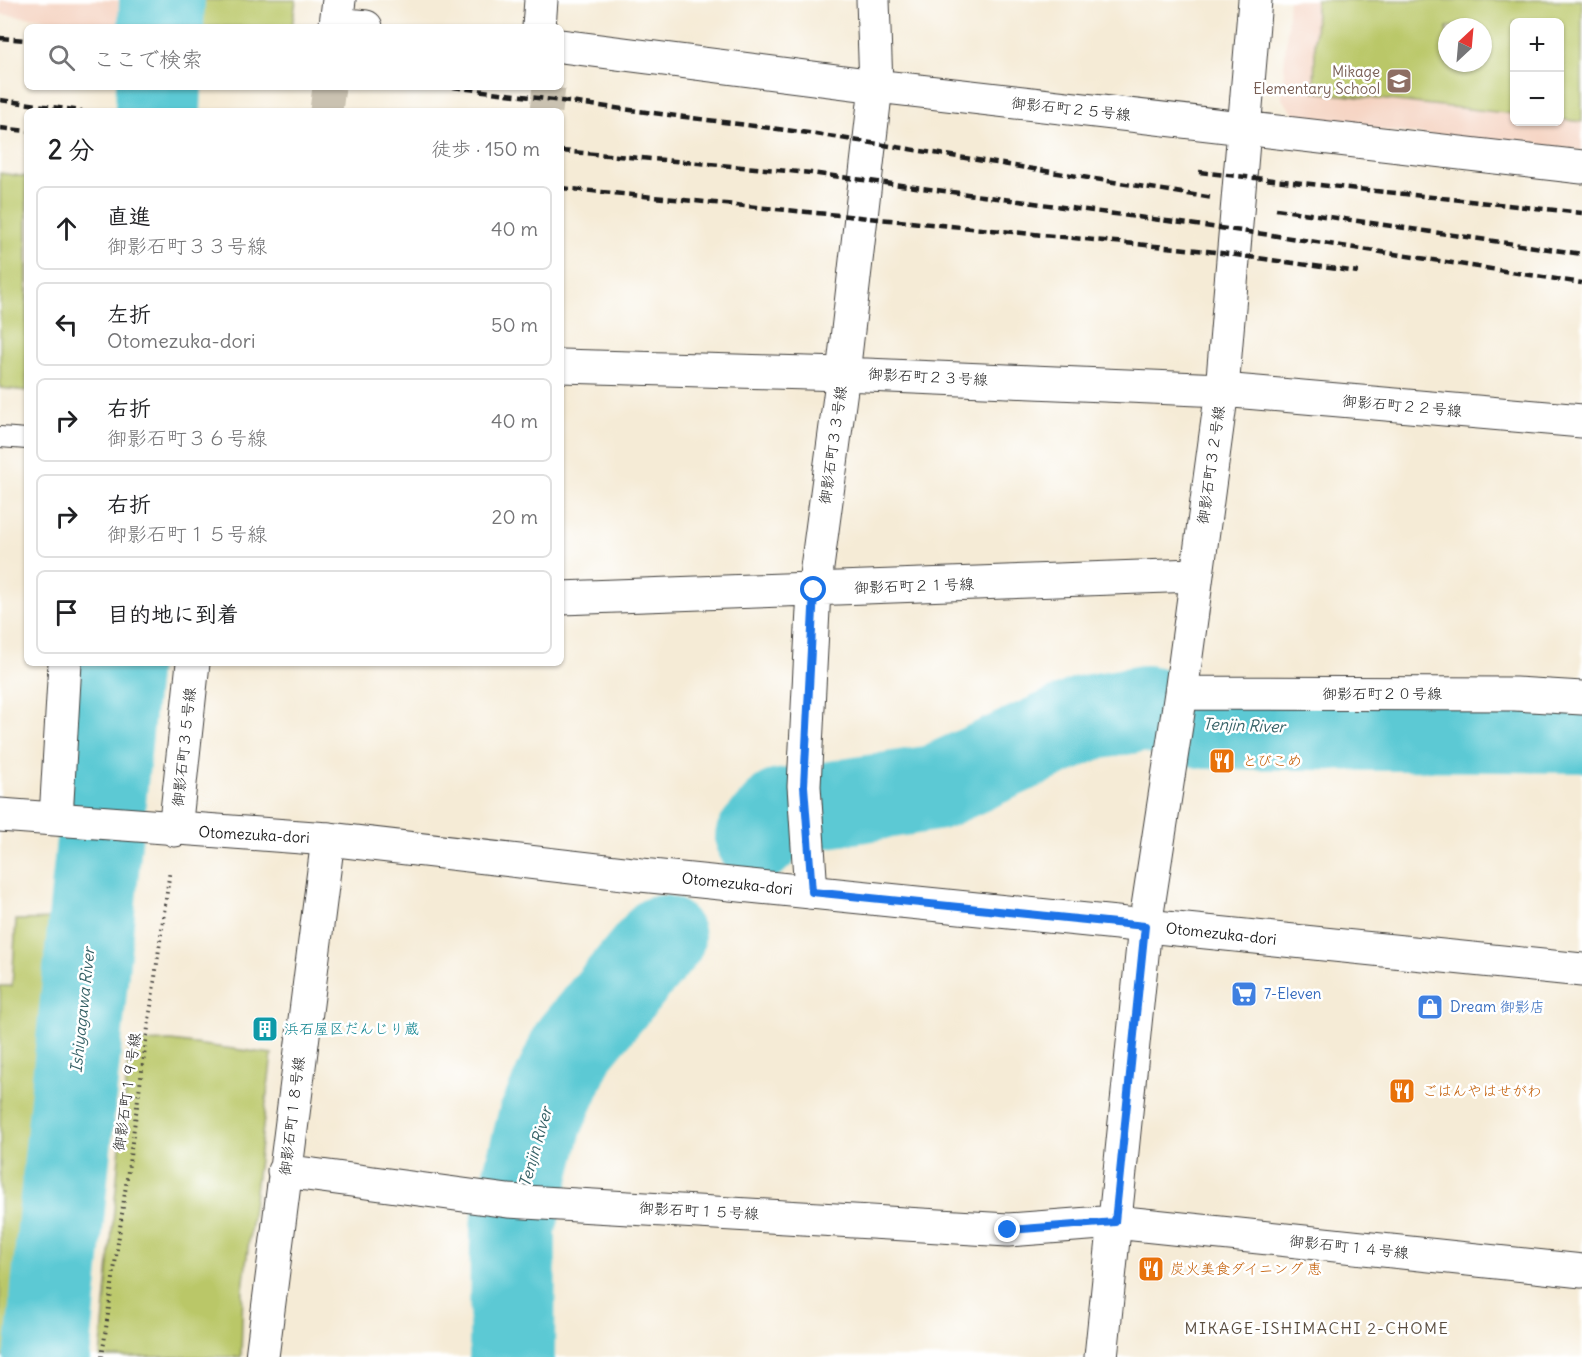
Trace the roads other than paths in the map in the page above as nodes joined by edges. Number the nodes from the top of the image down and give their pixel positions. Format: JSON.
{"nodes":[{"id":1,"x":540,"y":0,"type":"edge"},
{"id":2,"x":873,"y":0,"type":"edge"},
{"id":3,"x":1255,"y":0,"type":"edge"},
{"id":4,"x":539,"y":24,"type":"edge"},
{"id":5,"x":564,"y":46,"type":"edge"},
{"id":6,"x":876,"y":86,"type":"junction"},
{"id":7,"x":1243,"y":128,"type":"junction"},
{"id":8,"x":1582,"y":167,"type":"edge"},
{"id":9,"x":564,"y":366,"type":"edge"},
{"id":10,"x":843,"y":374,"type":"junction"},
{"id":11,"x":1222,"y":390,"type":"junction"},
{"id":12,"x":1582,"y":421,"type":"edge"},
{"id":13,"x":0,"y":437,"type":"edge"},
{"id":14,"x":24,"y":439,"type":"edge"},
{"id":15,"x":1196,"y":575,"type":"junction"},
{"id":16,"x":814,"y":590,"type":"junction"},
{"id":17,"x":564,"y":598,"type":"edge"},
{"id":18,"x":65,"y":666,"type":"edge"},
{"id":19,"x":193,"y":666,"type":"edge"},
{"id":20,"x":1181,"y":696,"type":"junction"},
{"id":21,"x":1582,"y":698,"type":"edge"},
{"id":22,"x":0,"y":815,"type":"edge"},
{"id":23,"x":64,"y":819,"type":"junction"},
{"id":24,"x":175,"y":830,"type":"junction"},
{"id":25,"x":328,"y":839,"type":"junction"},
{"id":26,"x":812,"y":892,"type":"junction"},
{"id":27,"x":1145,"y":926,"type":"junction"},
{"id":28,"x":1582,"y":970,"type":"edge"},
{"id":29,"x":284,"y":1171,"type":"junction"},
{"id":30,"x":1115,"y":1222,"type":"junction"},
{"id":31,"x":1582,"y":1271,"type":"edge"},
{"id":32,"x":262,"y":1357,"type":"edge"},
{"id":33,"x":1101,"y":1357,"type":"edge"}],
"edges":[{"from":1,"to":4,"type":"street"},
{"from":2,"to":6,"type":"street","name":"御影石町３３号線"},
{"from":3,"to":7,"type":"street","name":"御影石町３２号線"},
{"from":5,"to":6,"type":"street","name":"御影石町２５号線"},
{"from":6,"to":7,"type":"street","name":"御影石町２５号線"},
{"from":6,"to":10,"type":"street","name":"御影石町３３号線"},
{"from":7,"to":8,"type":"street","name":"御影石町２５号線"},
{"from":7,"to":11,"type":"street","name":"御影石町３２号線"},
{"from":9,"to":10,"type":"street","name":"御影石町２３号線"},
{"from":10,"to":11,"type":"street","name":"御影石町２３号線"},
{"from":10,"to":16,"type":"street","name":"御影石町３３号線"},
{"from":11,"to":12,"type":"street","name":"御影石町２２号線"},
{"from":11,"to":15,"type":"street","name":"御影石町３２号線"},
{"from":13,"to":14,"type":"lane"},
{"from":15,"to":16,"type":"street","name":"御影石町２１号線"},
{"from":15,"to":20,"type":"street","name":"御影石町３２号線"},
{"from":16,"to":17,"type":"street","name":"御影石町２１号線"},
{"from":16,"to":26,"type":"street","name":"御影石町３３号線"},
{"from":18,"to":23,"type":"street"},
{"from":19,"to":24,"type":"street","name":"御影石町３５号線"},
{"from":20,"to":21,"type":"street","name":"御影石町２０号線"},
{"from":20,"to":27,"type":"street","name":"御影石町３２号線"},
{"from":22,"to":23,"type":"street","name":"Otomezuka-dori"},
{"from":23,"to":24,"type":"street","name":"Otomezuka-dori"},
{"from":24,"to":25,"type":"street","name":"Otomezuka-dori"},
{"from":25,"to":26,"type":"street","name":"Otomezuka-dori"},
{"from":25,"to":29,"type":"street","name":"御影石町１８号線"},
{"from":26,"to":27,"type":"street","name":"Otomezuka-dori"},
{"from":27,"to":28,"type":"street","name":"Otomezuka-dori"},
{"from":27,"to":30,"type":"street","name":"御影石町３２号線"},
{"from":29,"to":30,"type":"street","name":"御影石町１５号線"},
{"from":29,"to":32,"type":"street","name":"御影石町１８号線"},
{"from":30,"to":31,"type":"street","name":"御影石町１４号線"},
{"from":30,"to":33,"type":"street","name":"御影石町３２号線"}]}
